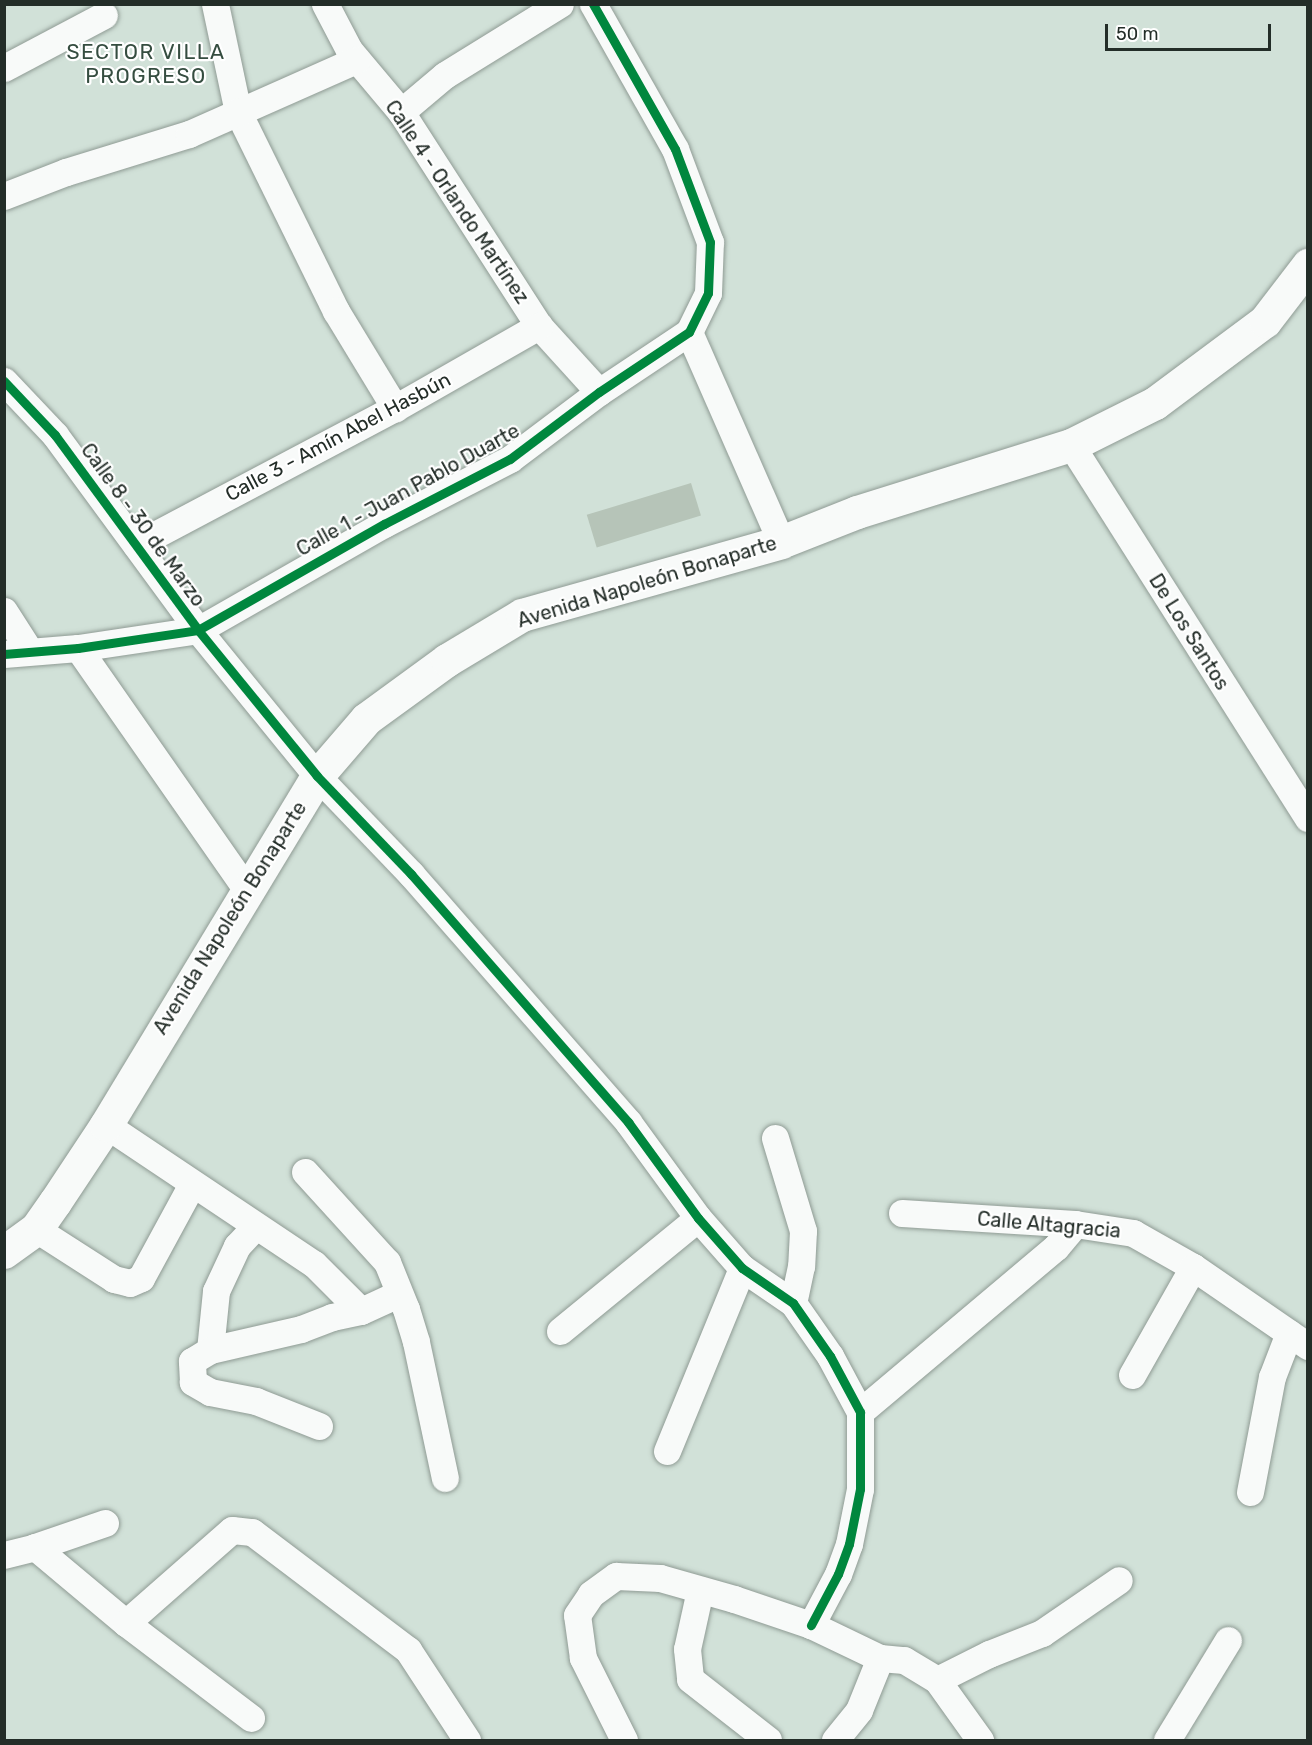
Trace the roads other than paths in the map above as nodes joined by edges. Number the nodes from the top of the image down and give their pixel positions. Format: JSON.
{"nodes":[{"id":1,"x":215,"y":4,"type":"edge"},
{"id":2,"x":560,"y":4,"type":"edge"},
{"id":3,"x":593,"y":4,"type":"edge"},
{"id":4,"x":334,"y":8,"type":"edge"},
{"id":5,"x":104,"y":15,"type":"dead end"},
{"id":6,"x":356,"y":60,"type":"junction"},
{"id":7,"x":4,"y":68,"type":"edge"},
{"id":8,"x":238,"y":112,"type":"junction"},
{"id":9,"x":401,"y":112,"type":"junction"},
{"id":10,"x":4,"y":196,"type":"edge"},
{"id":11,"x":1308,"y":265,"type":"edge"},
{"id":12,"x":539,"y":326,"type":"junction"},
{"id":13,"x":689,"y":332,"type":"junction"},
{"id":14,"x":4,"y":381,"type":"edge"},
{"id":15,"x":599,"y":392,"type":"junction"},
{"id":16,"x":395,"y":408,"type":"junction"},
{"id":17,"x":1071,"y":445,"type":"junction"},
{"id":18,"x":781,"y":542,"type":"junction"},
{"id":19,"x":136,"y":545,"type":"junction"},
{"id":20,"x":4,"y":611,"type":"edge"},
{"id":21,"x":198,"y":630,"type":"junction"},
{"id":22,"x":78,"y":648,"type":"junction"},
{"id":23,"x":17,"y":652,"type":"edge"},
{"id":24,"x":317,"y":776,"type":"junction"},
{"id":25,"x":1308,"y":818,"type":"edge"},
{"id":26,"x":248,"y":892,"type":"junction"},
{"id":27,"x":105,"y":1125,"type":"junction"},
{"id":28,"x":775,"y":1138,"type":"dead end"},
{"id":29,"x":305,"y":1172,"type":"dead end"},
{"id":30,"x":192,"y":1184,"type":"junction"},
{"id":31,"x":902,"y":1213,"type":"dead end"},
{"id":32,"x":698,"y":1218,"type":"junction"},
{"id":33,"x":1075,"y":1224,"type":"junction"},
{"id":34,"x":255,"y":1227,"type":"junction"},
{"id":35,"x":36,"y":1228,"type":"junction"},
{"id":36,"x":4,"y":1252,"type":"edge"},
{"id":37,"x":1193,"y":1267,"type":"junction"},
{"id":38,"x":742,"y":1269,"type":"junction"},
{"id":39,"x":398,"y":1294,"type":"junction"},
{"id":40,"x":793,"y":1303,"type":"junction"},
{"id":41,"x":361,"y":1311,"type":"junction"},
{"id":42,"x":560,"y":1331,"type":"dead end"},
{"id":43,"x":1298,"y":1340,"type":"edge"},
{"id":44,"x":210,"y":1350,"type":"junction"},
{"id":45,"x":1132,"y":1375,"type":"dead end"},
{"id":46,"x":860,"y":1412,"type":"junction"},
{"id":47,"x":319,"y":1426,"type":"dead end"},
{"id":48,"x":667,"y":1451,"type":"dead end"},
{"id":49,"x":444,"y":1478,"type":"dead end"},
{"id":50,"x":1250,"y":1492,"type":"dead end"},
{"id":51,"x":105,"y":1523,"type":"dead end"},
{"id":52,"x":35,"y":1547,"type":"junction"},
{"id":53,"x":4,"y":1555,"type":"edge"},
{"id":54,"x":1119,"y":1580,"type":"dead end"},
{"id":55,"x":700,"y":1590,"type":"junction"},
{"id":56,"x":126,"y":1623,"type":"junction"},
{"id":57,"x":811,"y":1625,"type":"junction"},
{"id":58,"x":1228,"y":1640,"type":"dead end"},
{"id":59,"x":880,"y":1658,"type":"junction"},
{"id":60,"x":937,"y":1680,"type":"junction"},
{"id":61,"x":251,"y":1718,"type":"dead end"},
{"id":62,"x":467,"y":1740,"type":"edge"},
{"id":63,"x":624,"y":1740,"type":"edge"},
{"id":64,"x":768,"y":1740,"type":"edge"},
{"id":65,"x":835,"y":1740,"type":"edge"},
{"id":66,"x":980,"y":1740,"type":"edge"},
{"id":67,"x":1167,"y":1740,"type":"edge"}],
"edges":[{"from":1,"to":8,"type":"street"},
{"from":2,"to":9,"type":"street"},
{"from":3,"to":13,"type":"street"},
{"from":4,"to":6,"type":"street","name":"Calle 4 - Orlando Martínez"},
{"from":5,"to":7,"type":"street"},
{"from":6,"to":8,"type":"street"},
{"from":6,"to":9,"type":"street","name":"Calle 4 - Orlando Martínez"},
{"from":8,"to":10,"type":"street"},
{"from":8,"to":16,"type":"street"},
{"from":9,"to":12,"type":"street","name":"Calle 4 - Orlando Martínez"},
{"from":11,"to":17,"type":"main road","name":"Avenida Napoleón Bonaparte"},
{"from":12,"to":15,"type":"street","name":"Calle 4 - Orlando Martínez"},
{"from":12,"to":16,"type":"street","name":"Calle 3 - Amín Abel Hasbún"},
{"from":13,"to":15,"type":"street","name":"Calle 1 - Juan Pablo Duarte"},
{"from":13,"to":18,"type":"street"},
{"from":14,"to":19,"type":"street","name":"Calle 8 - 30 de Marzo"},
{"from":15,"to":21,"type":"street","name":"Calle 1 - Juan Pablo Duarte"},
{"from":16,"to":19,"type":"street","name":"Calle 3 - Amín Abel Hasbún"},
{"from":17,"to":18,"type":"main road","name":"Avenida Napoleón Bonaparte"},
{"from":17,"to":25,"type":"street","name":"De Los Santos"},
{"from":18,"to":24,"type":"main road","name":"Avenida Napoleón Bonaparte"},
{"from":19,"to":21,"type":"street","name":"Calle 8 - 30 de Marzo"},
{"from":20,"to":23,"type":"street"},
{"from":21,"to":22,"type":"street"},
{"from":21,"to":24,"type":"street","name":"Calle 8 - 30 de Marzo"},
{"from":22,"to":23,"type":"street"},
{"from":22,"to":26,"type":"street"},
{"from":24,"to":26,"type":"main road","name":"Avenida Napoleón Bonaparte"},
{"from":24,"to":32,"type":"street","name":"Calle 8 - 30 de Marzo"},
{"from":26,"to":27,"type":"main road","name":"Avenida Napoleón Bonaparte"},
{"from":27,"to":30,"type":"street"},
{"from":27,"to":35,"type":"main road","name":"Avenida Napoleón Bonaparte"},
{"from":28,"to":40,"type":"street"},
{"from":29,"to":39,"type":"street"},
{"from":30,"to":34,"type":"street"},
{"from":30,"to":35,"type":"street"},
{"from":31,"to":33,"type":"street","name":"Calle Altagracia"},
{"from":32,"to":38,"type":"street","name":"Calle 8 - 30 de Marzo"},
{"from":32,"to":42,"type":"street"},
{"from":33,"to":37,"type":"street","name":"Calle Altagracia"},
{"from":33,"to":46,"type":"street"},
{"from":34,"to":41,"type":"street"},
{"from":34,"to":44,"type":"street"},
{"from":35,"to":36,"type":"main road","name":"Avenida Napoleón Bonaparte"},
{"from":37,"to":43,"type":"street","name":"Calle Altagracia"},
{"from":37,"to":45,"type":"street"},
{"from":38,"to":40,"type":"street","name":"Calle 8 - 30 de Marzo"},
{"from":38,"to":48,"type":"street"},
{"from":39,"to":41,"type":"street"},
{"from":39,"to":49,"type":"street"},
{"from":40,"to":46,"type":"street"},
{"from":41,"to":44,"type":"street"},
{"from":43,"to":50,"type":"street"},
{"from":44,"to":47,"type":"street"},
{"from":46,"to":57,"type":"street"},
{"from":51,"to":52,"type":"street"},
{"from":52,"to":53,"type":"street"},
{"from":52,"to":56,"type":"street"},
{"from":54,"to":60,"type":"street"},
{"from":55,"to":57,"type":"street"},
{"from":55,"to":63,"type":"street"},
{"from":55,"to":64,"type":"street"},
{"from":56,"to":61,"type":"street"},
{"from":56,"to":62,"type":"street"},
{"from":57,"to":59,"type":"street"},
{"from":58,"to":67,"type":"street"},
{"from":59,"to":60,"type":"street"},
{"from":59,"to":65,"type":"street"},
{"from":60,"to":66,"type":"street"}]}
